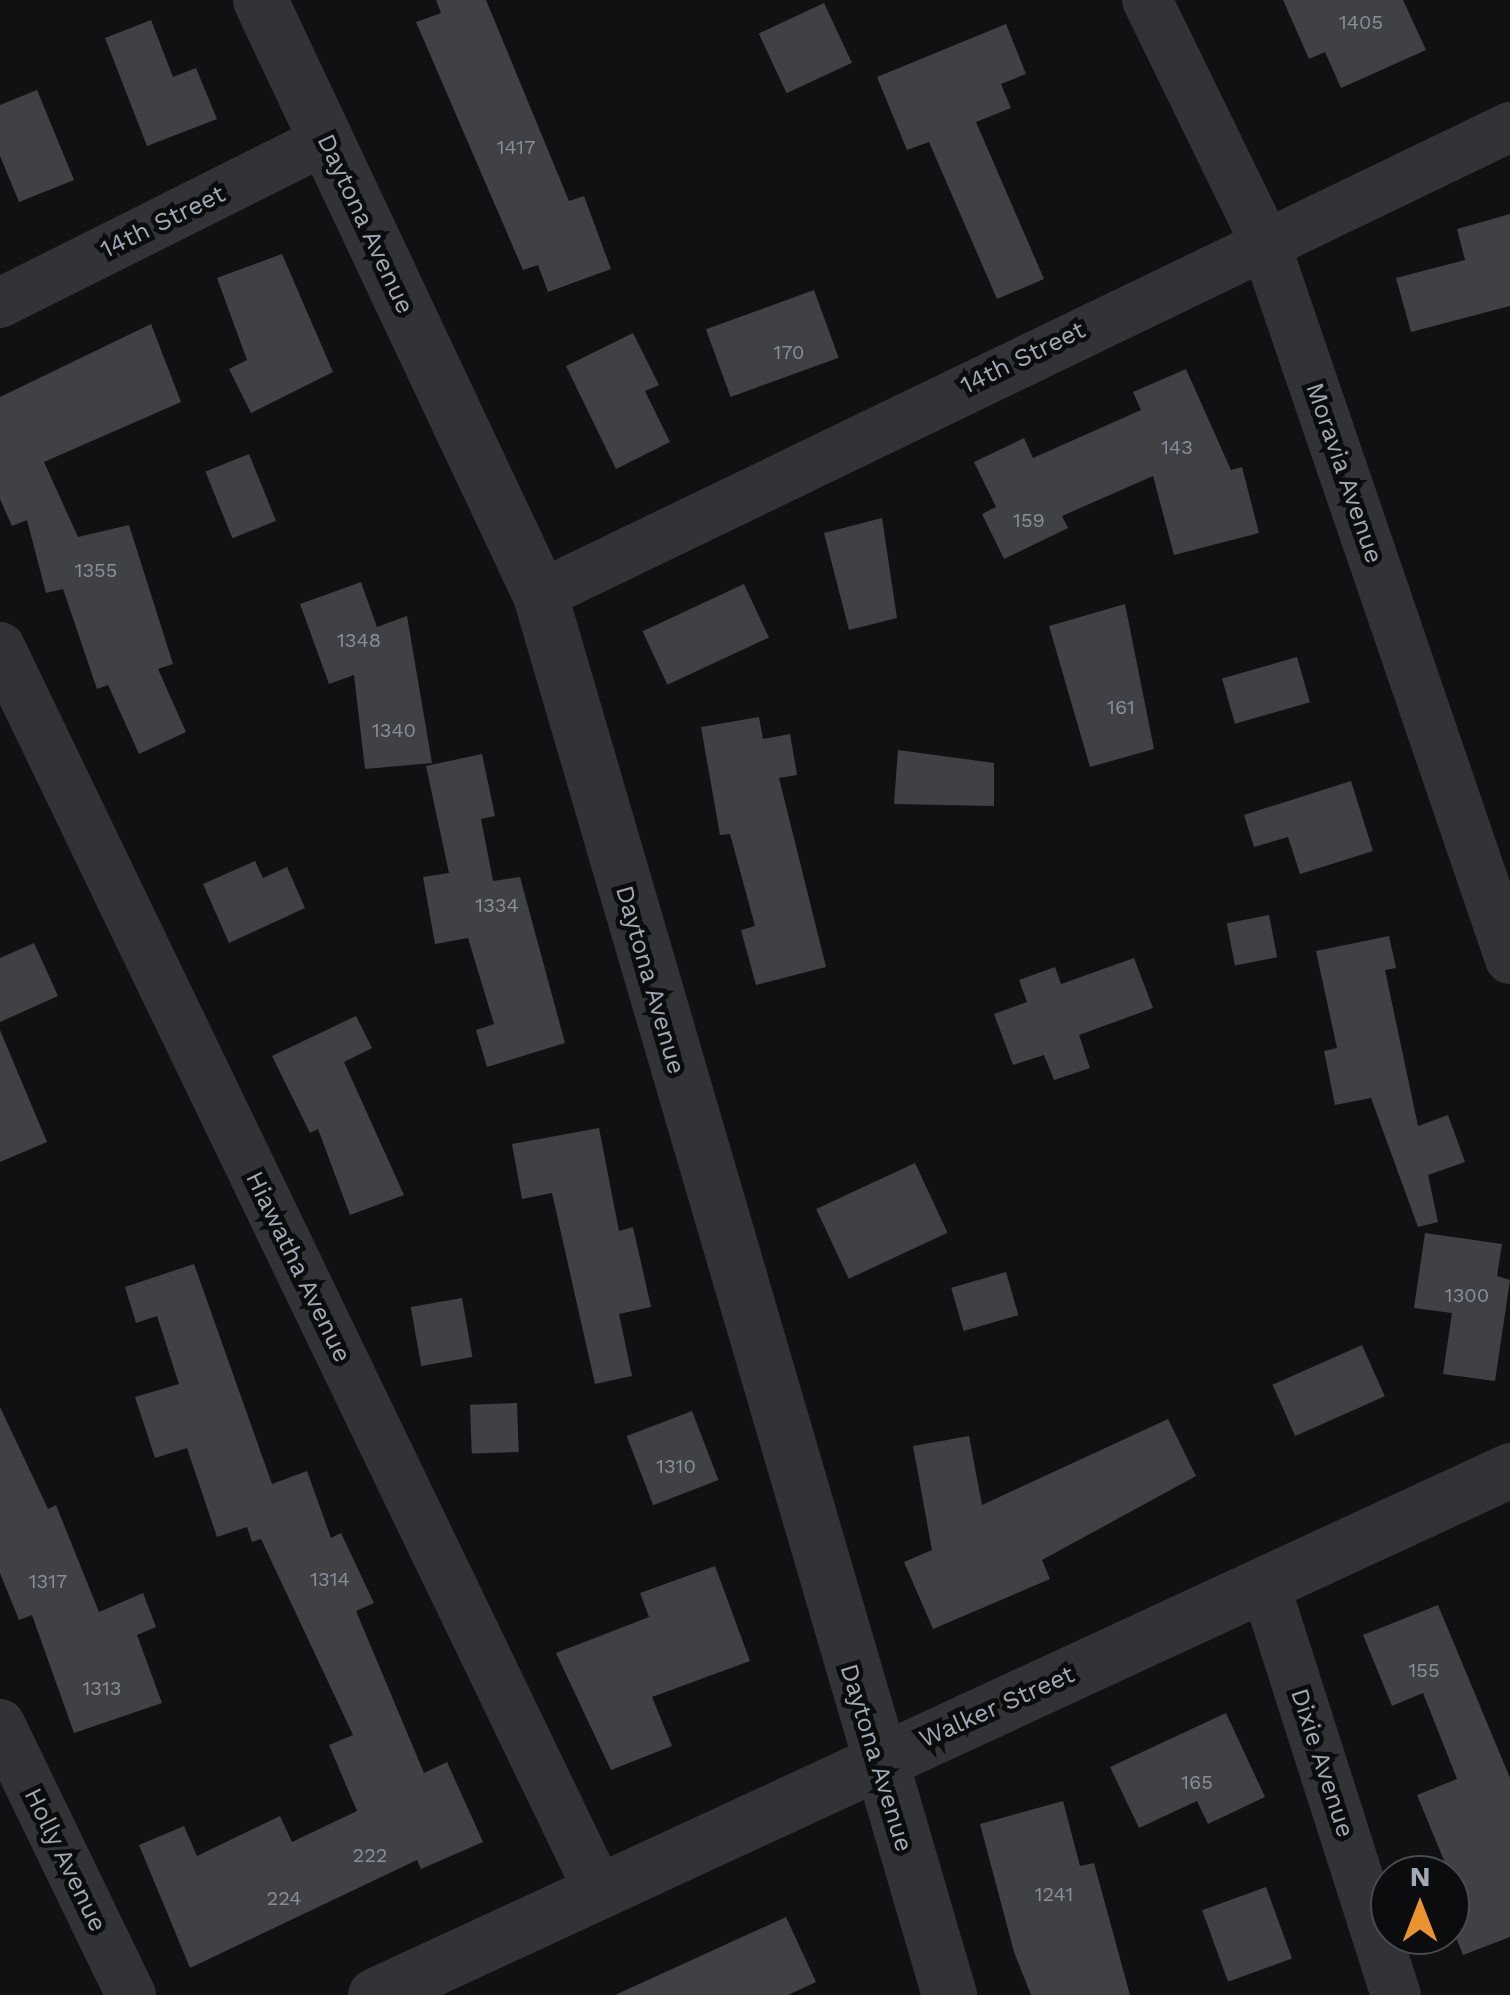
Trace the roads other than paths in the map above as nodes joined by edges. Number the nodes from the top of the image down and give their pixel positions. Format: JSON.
{"nodes":[{"id":1,"x":260,"y":0,"type":"edge"},
{"id":2,"x":1147,"y":0,"type":"edge"},
{"id":3,"x":1510,"y":127,"type":"edge"},
{"id":4,"x":326,"y":140,"type":"junction"},
{"id":5,"x":1264,"y":240,"type":"junction"},
{"id":6,"x":0,"y":302,"type":"edge"},
{"id":7,"x":540,"y":595,"type":"junction"},
{"id":8,"x":0,"y":648,"type":"edge"},
{"id":9,"x":1510,"y":959,"type":"edge"},
{"id":10,"x":1510,"y":1470,"type":"edge"},
{"id":11,"x":1266,"y":1588,"type":"junction"},
{"id":12,"x":0,"y":1724,"type":"edge"},
{"id":13,"x":876,"y":1761,"type":"junction"},
{"id":14,"x":597,"y":1888,"type":"junction"},
{"id":15,"x":130,"y":1995,"type":"edge"},
{"id":16,"x":375,"y":1995,"type":"edge"},
{"id":17,"x":949,"y":1995,"type":"edge"},
{"id":18,"x":1396,"y":1995,"type":"edge"}],
"edges":[{"from":1,"to":4,"type":"street","name":"Daytona Avenue"},
{"from":2,"to":5,"type":"street","name":"Moravia Avenue"},
{"from":3,"to":5,"type":"street","name":"14th Street"},
{"from":4,"to":6,"type":"street","name":"14th Street"},
{"from":4,"to":7,"type":"street","name":"Daytona Avenue"},
{"from":5,"to":7,"type":"street","name":"14th Street"},
{"from":5,"to":9,"type":"street","name":"Moravia Avenue"},
{"from":7,"to":13,"type":"street","name":"Daytona Avenue"},
{"from":8,"to":14,"type":"street","name":"Hiawatha Avenue"},
{"from":10,"to":11,"type":"street","name":"Walker Street"},
{"from":11,"to":13,"type":"street","name":"Walker Street"},
{"from":11,"to":18,"type":"street","name":"Dixie Avenue"},
{"from":12,"to":15,"type":"street","name":"Holly Avenue"},
{"from":13,"to":14,"type":"street","name":"Walker Street"},
{"from":13,"to":17,"type":"street","name":"Daytona Avenue"},
{"from":14,"to":16,"type":"street","name":"Walker Street"}]}
